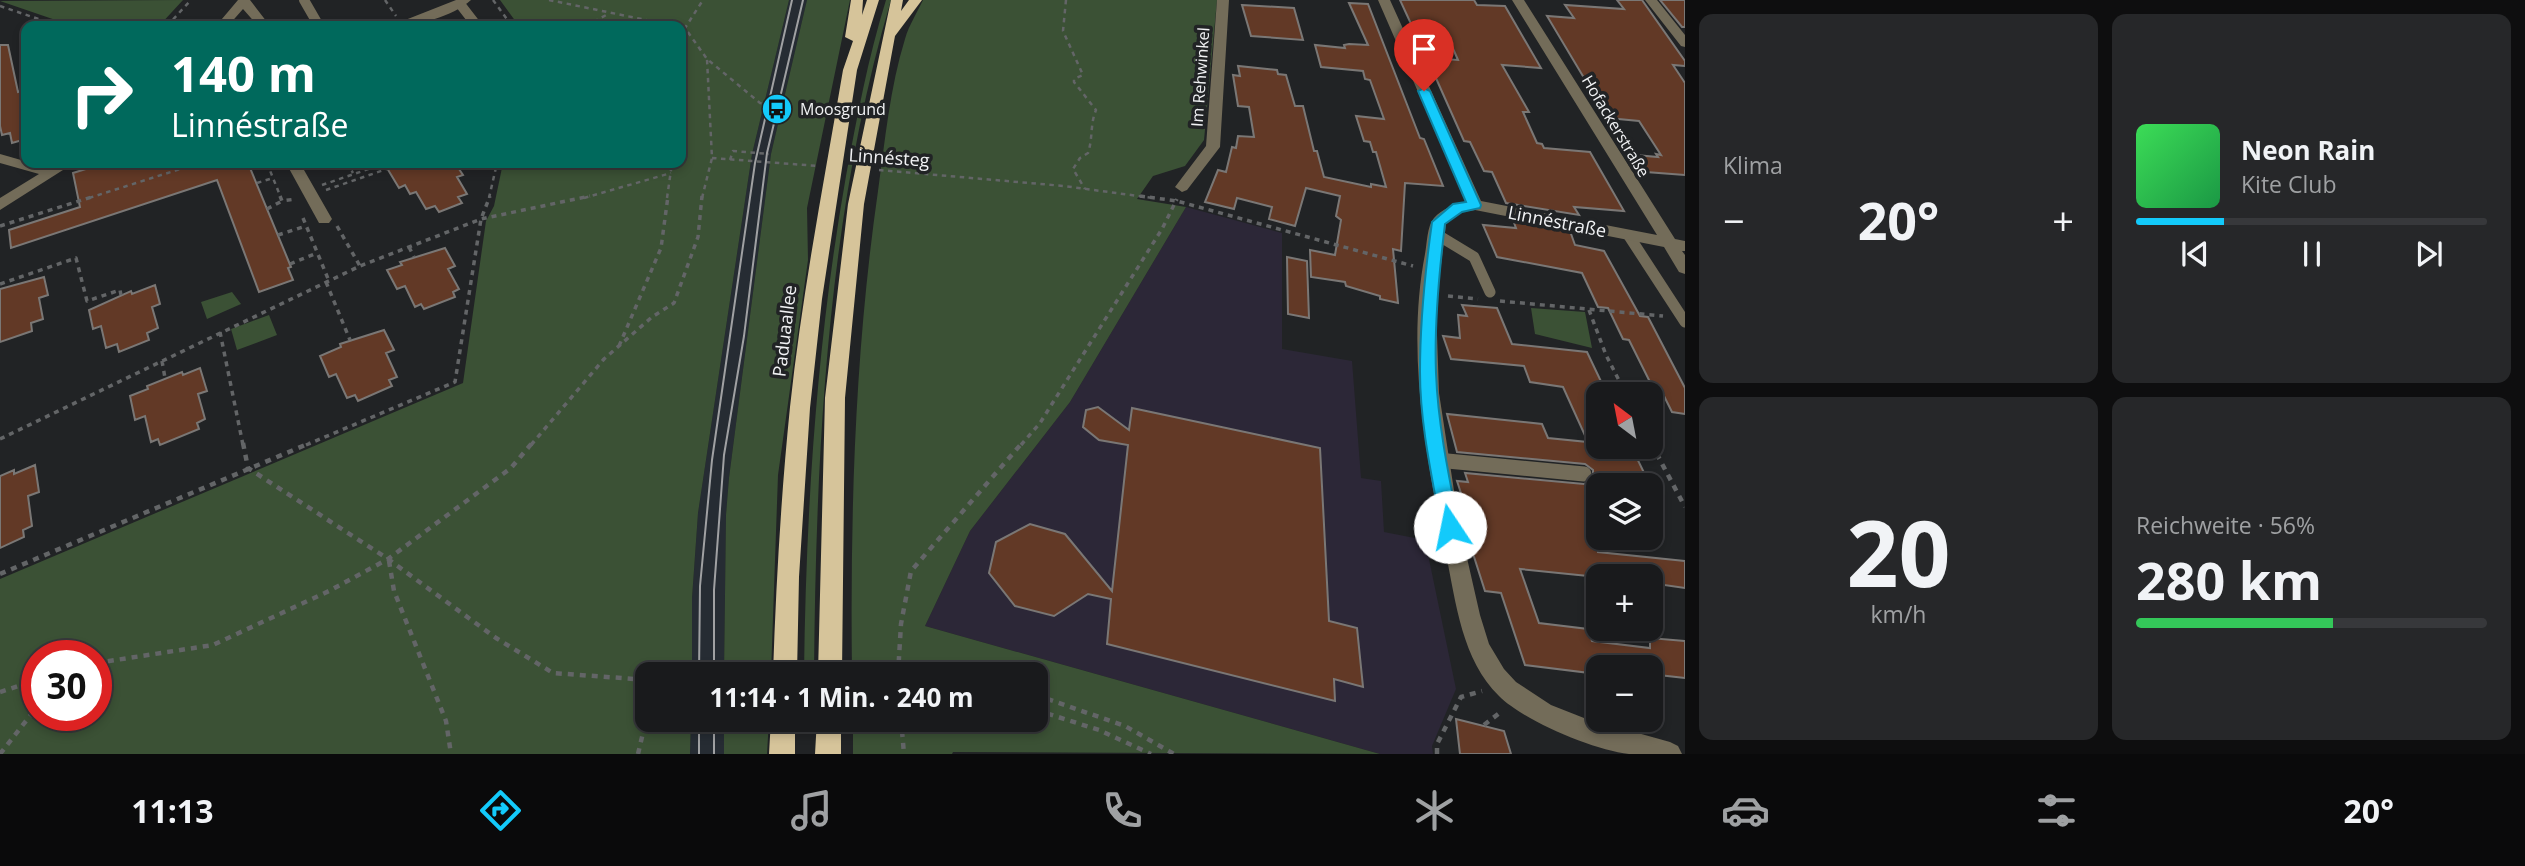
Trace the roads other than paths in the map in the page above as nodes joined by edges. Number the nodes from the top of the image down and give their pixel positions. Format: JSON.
{"nodes":[{"id":1,"x":304,"y":0,"type":"edge"},
{"id":2,"x":857,"y":0,"type":"edge"},
{"id":3,"x":873,"y":0,"type":"edge"},
{"id":4,"x":897,"y":0,"type":"edge"},
{"id":5,"x":916,"y":0,"type":"edge"},
{"id":6,"x":1223,"y":0,"type":"edge"},
{"id":7,"x":1384,"y":0,"type":"edge"},
{"id":8,"x":1518,"y":0,"type":"edge"},
{"id":9,"x":1651,"y":0,"type":"edge"},
{"id":10,"x":243,"y":1,"type":"edge"},
{"id":11,"x":462,"y":2,"type":"edge"},
{"id":12,"x":226,"y":21,"type":"edge"},
{"id":13,"x":260,"y":21,"type":"edge"},
{"id":14,"x":316,"y":21,"type":"edge"},
{"id":15,"x":410,"y":21,"type":"edge"},
{"id":16,"x":474,"y":21,"type":"edge"},
{"id":17,"x":888,"y":36,"type":"junction"},
{"id":18,"x":1685,"y":43,"type":"edge"},
{"id":19,"x":850,"y":70,"type":"junction"},
{"id":20,"x":0,"y":158,"type":"edge"},
{"id":21,"x":21,"y":164,"type":"edge"},
{"id":22,"x":34,"y":168,"type":"edge"},
{"id":23,"x":59,"y":168,"type":"edge"},
{"id":24,"x":295,"y":168,"type":"edge"},
{"id":25,"x":51,"y":173,"type":"junction"},
{"id":26,"x":1179,"y":194,"type":"road end"},
{"id":27,"x":0,"y":205,"type":"edge"},
{"id":28,"x":1475,"y":205,"type":"junction"},
{"id":29,"x":324,"y":219,"type":"road end"},
{"id":30,"x":1436,"y":234,"type":"junction"},
{"id":31,"x":1629,"y":236,"type":"junction"},
{"id":32,"x":1667,"y":244,"type":"junction"},
{"id":33,"x":1685,"y":246,"type":"edge"},
{"id":34,"x":1685,"y":268,"type":"edge"},
{"id":35,"x":1489,"y":297,"type":"road end"},
{"id":36,"x":1684,"y":320,"type":"edge"},
{"id":37,"x":1437,"y":460,"type":"junction"},
{"id":38,"x":1584,"y":474,"type":"dead end"},
{"id":39,"x":785,"y":662,"type":"edge"},
{"id":40,"x":830,"y":662,"type":"edge"},
{"id":41,"x":783,"y":732,"type":"edge"},
{"id":42,"x":829,"y":732,"type":"edge"},
{"id":43,"x":782,"y":754,"type":"edge"},
{"id":44,"x":828,"y":754,"type":"edge"},
{"id":45,"x":1670,"y":754,"type":"edge"}],
"edges":[{"from":1,"to":14,"type":"lane"},
{"from":2,"to":19,"type":"highway"},
{"from":3,"to":19,"type":"highway","name":"Paduaallee"},
{"from":4,"to":17,"type":"highway"},
{"from":5,"to":17,"type":"highway"},
{"from":6,"to":26,"type":"street","name":"Im Rehwinkel"},
{"from":7,"to":28,"type":"street"},
{"from":8,"to":32,"type":"street","name":"Hofackerstraße"},
{"from":9,"to":18,"type":"street"},
{"from":10,"to":12,"type":"street"},
{"from":10,"to":13,"type":"street"},
{"from":11,"to":15,"type":"street"},
{"from":11,"to":16,"type":"lane"},
{"from":17,"to":40,"type":"highway"},
{"from":19,"to":39,"type":"highway","name":"Paduaallee"},
{"from":20,"to":21,"type":"street"},
{"from":22,"to":25,"type":"street"},
{"from":23,"to":25,"type":"street"},
{"from":24,"to":29,"type":"street"},
{"from":25,"to":27,"type":"street"},
{"from":28,"to":30,"type":"street"},
{"from":28,"to":31,"type":"street","name":"Linnéstraße"},
{"from":30,"to":35,"type":"lane"},
{"from":30,"to":37,"type":"street"},
{"from":31,"to":32,"type":"street","name":"Linnéstraße"},
{"from":31,"to":36,"type":"lane"},
{"from":32,"to":33,"type":"street","name":"Linnéstraße"},
{"from":32,"to":34,"type":"street","name":"Hofackerstraße"},
{"from":37,"to":38,"type":"lane"},
{"from":37,"to":45,"type":"street"},
{"from":41,"to":43,"type":"highway"},
{"from":42,"to":44,"type":"highway"}]}
